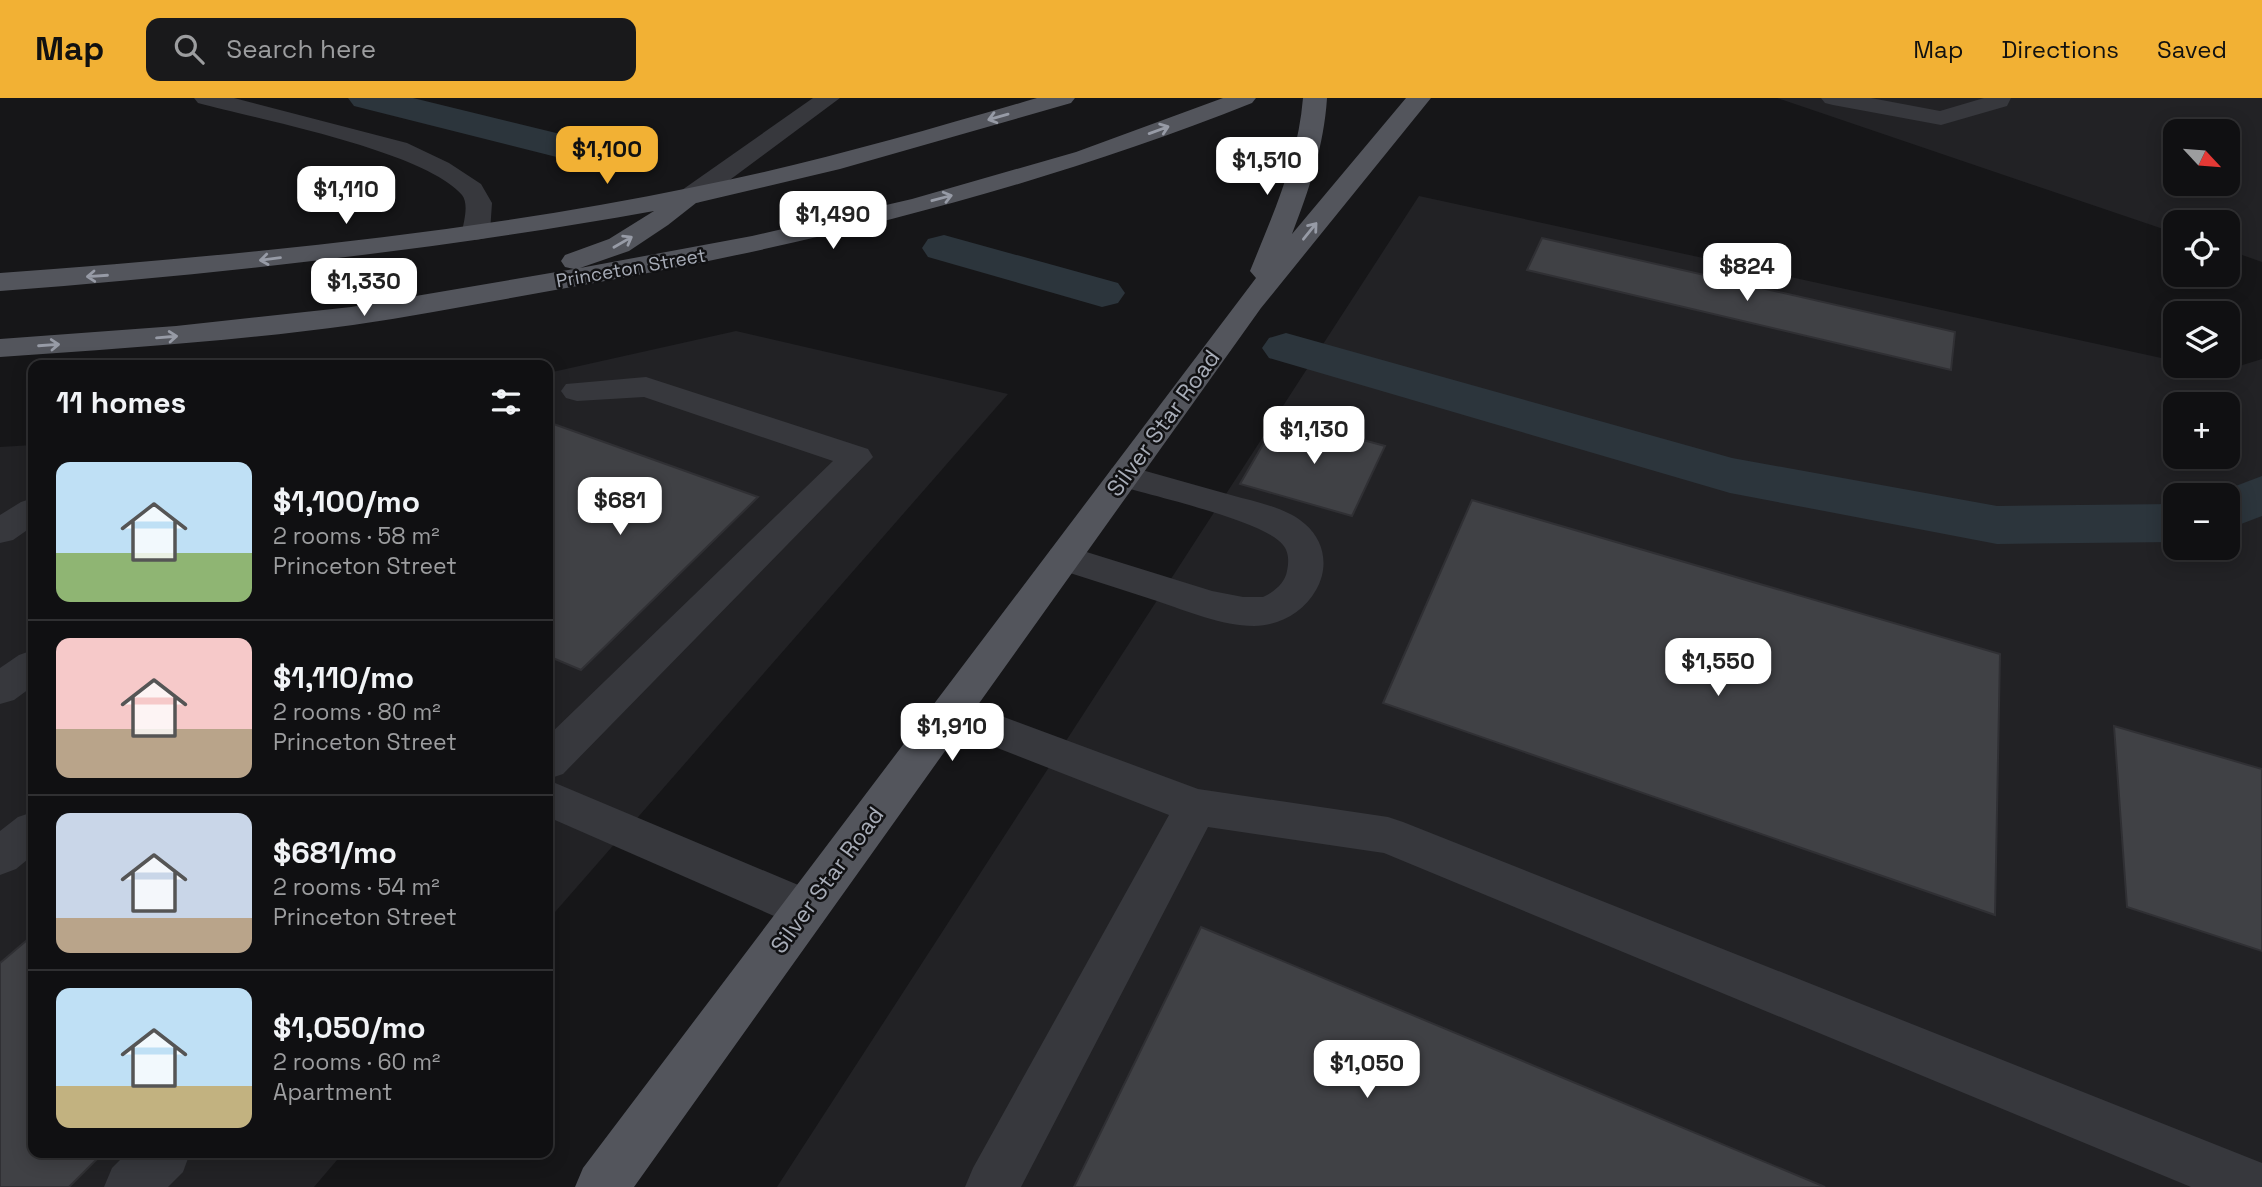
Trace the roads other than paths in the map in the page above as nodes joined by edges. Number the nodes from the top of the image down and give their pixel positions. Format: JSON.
{"nodes":[{"id":1,"x":206,"y":98,"type":"edge"},
{"id":2,"x":828,"y":98,"type":"edge"},
{"id":3,"x":1063,"y":98,"type":"edge"},
{"id":4,"x":1244,"y":98,"type":"edge"},
{"id":5,"x":1315,"y":98,"type":"edge"},
{"id":6,"x":1419,"y":98,"type":"edge"},
{"id":7,"x":1833,"y":98,"type":"edge"},
{"id":8,"x":1999,"y":98,"type":"edge"},
{"id":9,"x":691,"y":196,"type":"junction"},
{"id":10,"x":476,"y":232,"type":"junction"},
{"id":11,"x":0,"y":282,"type":"edge"},
{"id":12,"x":1251,"y":302,"type":"junction"},
{"id":13,"x":0,"y":327,"type":"edge"},
{"id":14,"x":0,"y":348,"type":"edge"},
{"id":15,"x":577,"y":391,"type":"dead end"},
{"id":16,"x":1124,"y":475,"type":"junction"},
{"id":17,"x":28,"y":513,"type":"edge"},
{"id":18,"x":0,"y":531,"type":"edge"},
{"id":19,"x":1064,"y":558,"type":"junction"},
{"id":20,"x":28,"y":669,"type":"edge"},
{"id":21,"x":0,"y":689,"type":"edge"},
{"id":22,"x":950,"y":713,"type":"junction"},
{"id":23,"x":553,"y":757,"type":"edge"},
{"id":24,"x":553,"y":800,"type":"edge"},
{"id":25,"x":1196,"y":807,"type":"junction"},
{"id":26,"x":806,"y":909,"type":"junction"},
{"id":27,"x":159,"y":1158,"type":"edge"},
{"id":28,"x":131,"y":1187,"type":"edge"},
{"id":29,"x":602,"y":1187,"type":"edge"},
{"id":30,"x":992,"y":1187,"type":"edge"},
{"id":31,"x":2255,"y":1187,"type":"edge"}],
"edges":[{"from":1,"to":10,"type":"street"},
{"from":2,"to":9,"type":"street"},
{"from":3,"to":9,"type":"main road","one_way":true},
{"from":14,"to":4,"type":"main road","name":"Princeton Street","one_way":true},
{"from":5,"to":12,"type":"main road","name":"Silver Star Road"},
{"from":12,"to":6,"type":"main road","name":"Silver Star Road","one_way":true},
{"from":7,"to":8,"type":"street"},
{"from":9,"to":10,"type":"main road"},
{"from":13,"to":9,"type":"main road","one_way":true},
{"from":10,"to":11,"type":"main road","one_way":true},
{"from":12,"to":16,"type":"main road","name":"Silver Star Road"},
{"from":15,"to":23,"type":"street"},
{"from":16,"to":19,"type":"main road","name":"Silver Star Road"},
{"from":16,"to":19,"type":"street"},
{"from":17,"to":18,"type":"street"},
{"from":19,"to":22,"type":"main road","name":"Silver Star Road"},
{"from":20,"to":21,"type":"street"},
{"from":22,"to":25,"type":"street"},
{"from":22,"to":26,"type":"main road","name":"Silver Star Road"},
{"from":24,"to":26,"type":"street"},
{"from":25,"to":30,"type":"street"},
{"from":25,"to":31,"type":"street"},
{"from":26,"to":29,"type":"main road","name":"Silver Star Road"},
{"from":27,"to":28,"type":"street"}]}
